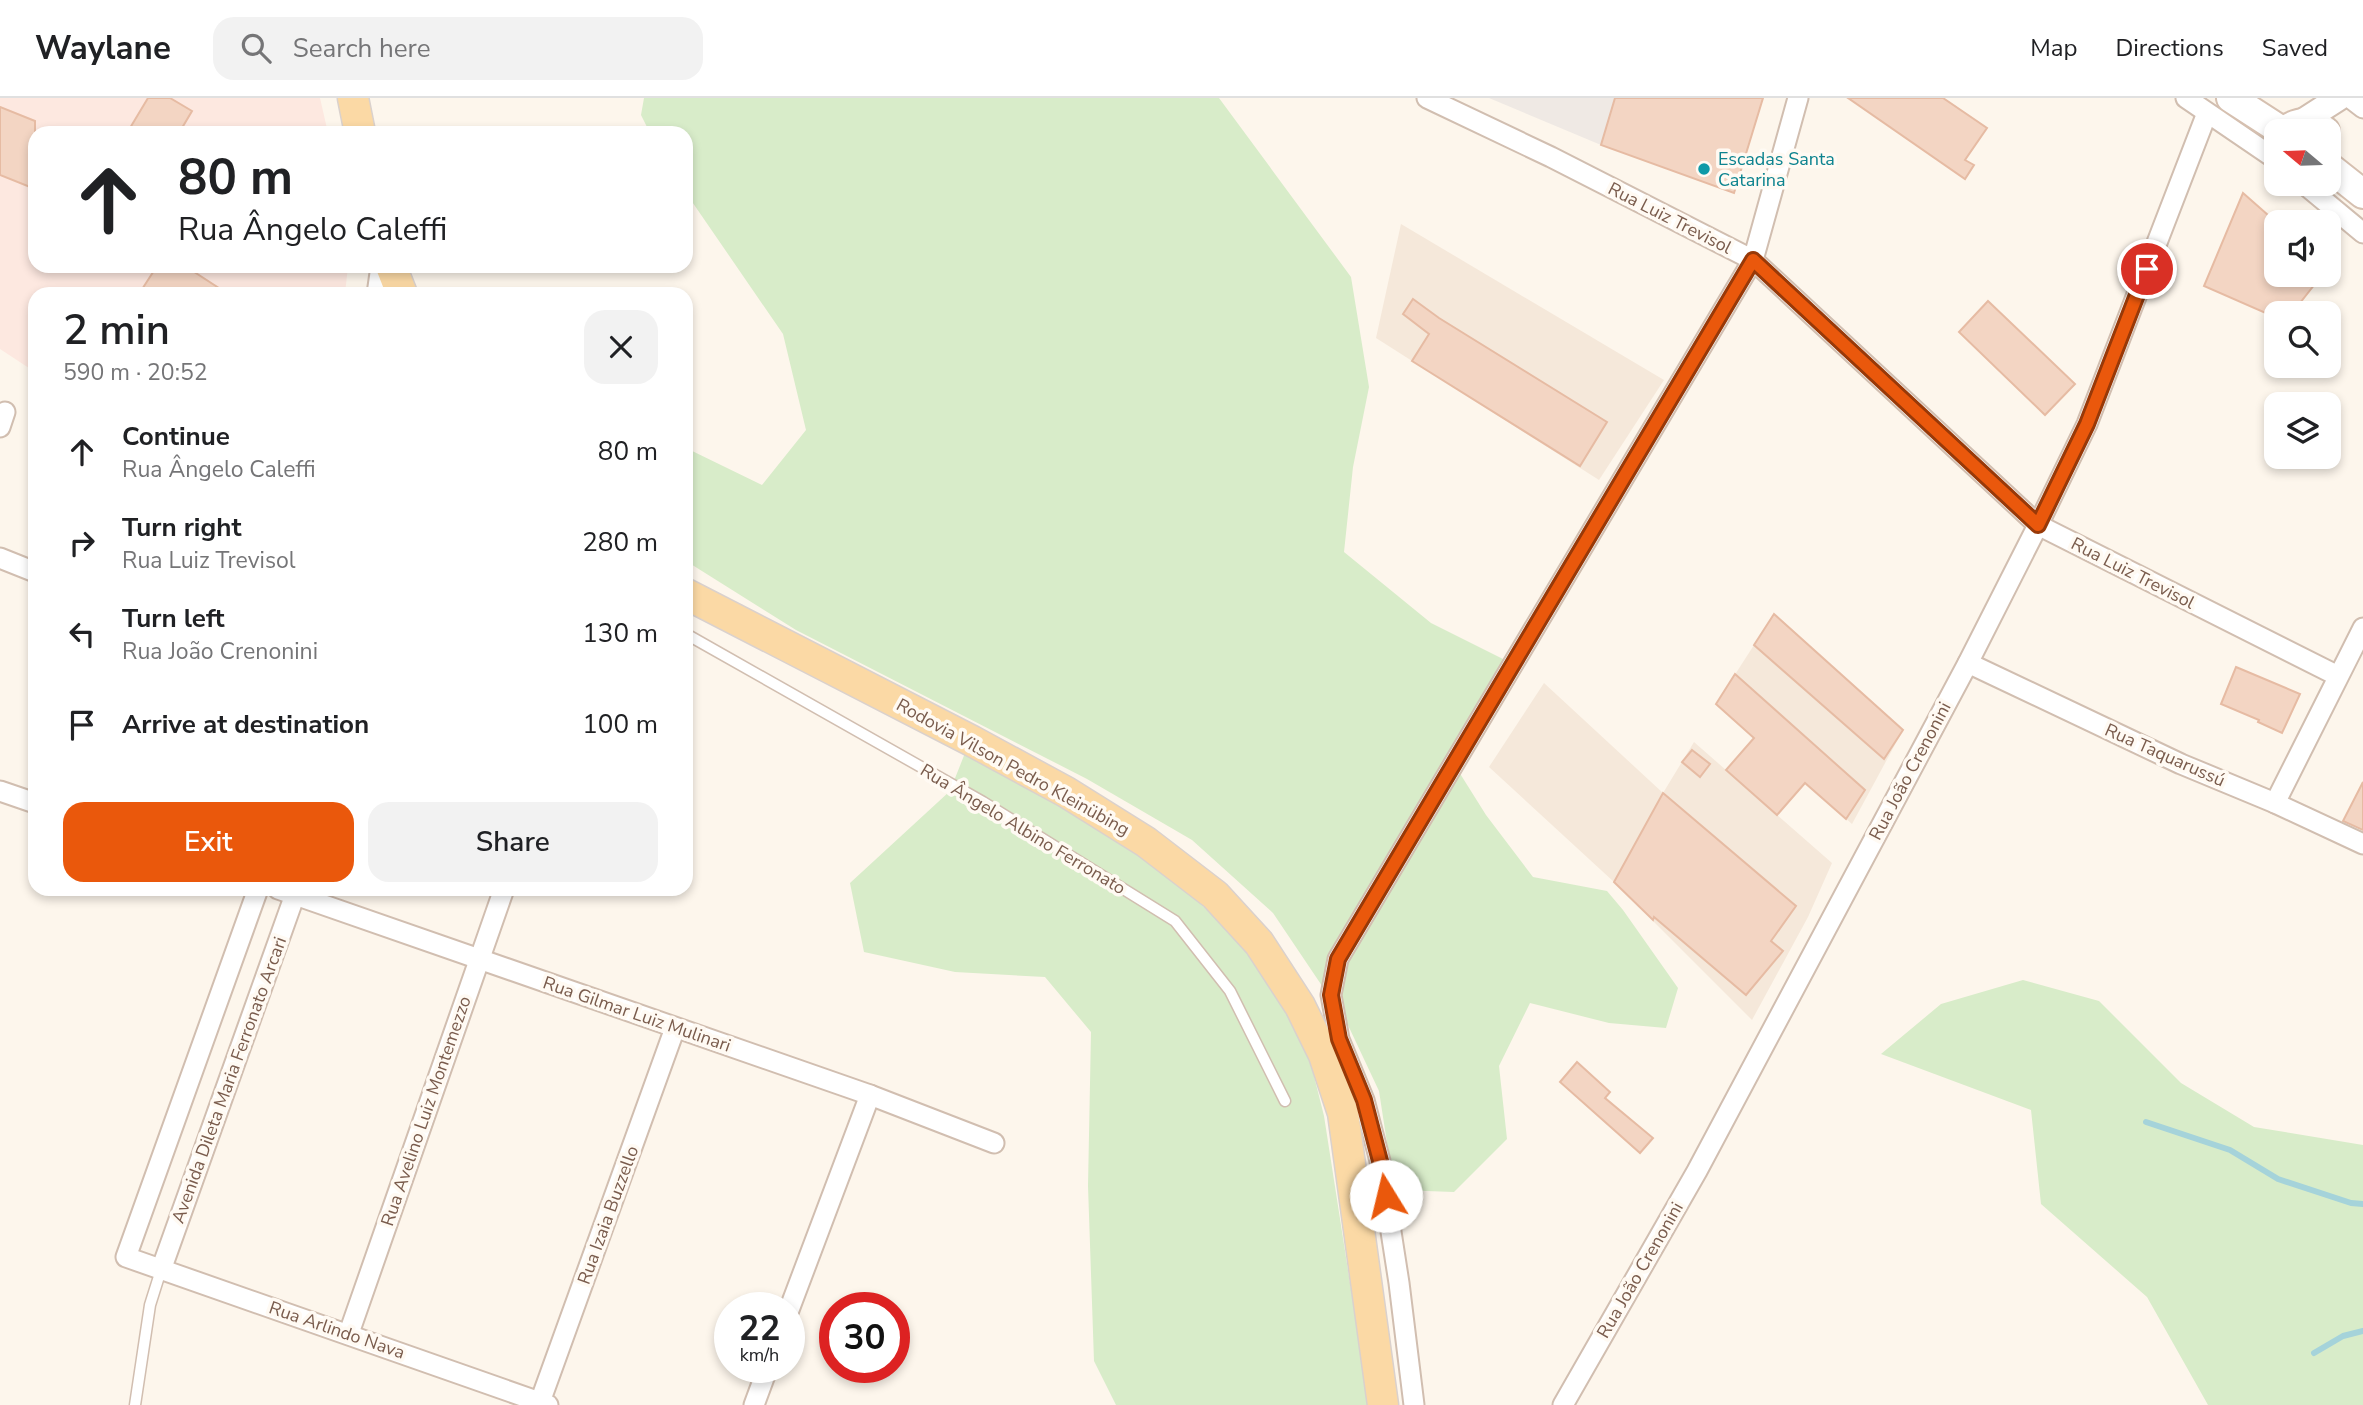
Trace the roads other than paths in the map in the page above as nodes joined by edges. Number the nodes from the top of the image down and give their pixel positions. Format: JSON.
{"nodes":[{"id":1,"x":352,"y":98,"type":"edge"},
{"id":2,"x":1427,"y":98,"type":"edge"},
{"id":3,"x":1798,"y":98,"type":"edge"},
{"id":4,"x":2186,"y":98,"type":"edge"},
{"id":5,"x":2231,"y":98,"type":"edge"},
{"id":6,"x":2350,"y":98,"type":"edge"},
{"id":7,"x":2363,"y":108,"type":"edge"},
{"id":8,"x":2207,"y":113,"type":"junction"},
{"id":9,"x":2314,"y":115,"type":"edge"},
{"id":10,"x":358,"y":126,"type":"edge"},
{"id":11,"x":2264,"y":151,"type":"edge"},
{"id":12,"x":2342,"y":177,"type":"edge"},
{"id":13,"x":2363,"y":194,"type":"edge"},
{"id":14,"x":2318,"y":196,"type":"edge"},
{"id":15,"x":2363,"y":233,"type":"edge"},
{"id":16,"x":1753,"y":260,"type":"junction"},
{"id":17,"x":2038,"y":525,"type":"junction"},
{"id":18,"x":0,"y":558,"type":"edge"},
{"id":19,"x":28,"y":569,"type":"edge"},
{"id":20,"x":693,"y":598,"type":"edge"},
{"id":21,"x":2363,"y":628,"type":"edge"},
{"id":22,"x":693,"y":638,"type":"edge"},
{"id":23,"x":1968,"y":663,"type":"junction"},
{"id":24,"x":2338,"y":676,"type":"junction"},
{"id":25,"x":0,"y":791,"type":"edge"},
{"id":26,"x":28,"y":801,"type":"edge"},
{"id":27,"x":2275,"y":803,"type":"junction"},
{"id":28,"x":2363,"y":844,"type":"edge"},
{"id":29,"x":255,"y":896,"type":"edge"},
{"id":30,"x":288,"y":896,"type":"edge"},
{"id":31,"x":304,"y":896,"type":"edge"},
{"id":32,"x":502,"y":896,"type":"edge"},
{"id":33,"x":480,"y":959,"type":"junction"},
{"id":34,"x":676,"y":1028,"type":"junction"},
{"id":35,"x":870,"y":1096,"type":"junction"},
{"id":36,"x":1285,"y":1101,"type":"dead end"},
{"id":37,"x":994,"y":1143,"type":"dead end"},
{"id":38,"x":161,"y":1270,"type":"junction"},
{"id":39,"x":796,"y":1292,"type":"edge"},
{"id":40,"x":349,"y":1333,"type":"junction"},
{"id":41,"x":762,"y":1383,"type":"edge"},
{"id":42,"x":544,"y":1404,"type":"edge"},
{"id":43,"x":135,"y":1405,"type":"edge"},
{"id":44,"x":754,"y":1405,"type":"edge"},
{"id":45,"x":1383,"y":1405,"type":"edge"},
{"id":46,"x":1414,"y":1405,"type":"edge"},
{"id":47,"x":1563,"y":1405,"type":"edge"}],
"edges":[{"from":1,"to":10,"type":"main road"},
{"from":2,"to":16,"type":"street","name":"Rua Luiz Trevisol"},
{"from":3,"to":16,"type":"street"},
{"from":4,"to":8,"type":"street"},
{"from":5,"to":9,"type":"main road"},
{"from":6,"to":7,"type":"street"},
{"from":8,"to":11,"type":"street"},
{"from":8,"to":17,"type":"street","name":"Rua João Crenonini"},
{"from":12,"to":13,"type":"main road"},
{"from":14,"to":15,"type":"street"},
{"from":16,"to":17,"type":"street","name":"Rua Luiz Trevisol"},
{"from":16,"to":46,"type":"street"},
{"from":17,"to":23,"type":"street","name":"Rua João Crenonini"},
{"from":17,"to":24,"type":"street","name":"Rua Luiz Trevisol"},
{"from":18,"to":19,"type":"street"},
{"from":20,"to":45,"type":"main road","name":"Rodovia Vilson Pedro Kleinübing"},
{"from":21,"to":24,"type":"street"},
{"from":22,"to":36,"type":"lane","name":"Rua Ângelo Albino Ferronato"},
{"from":23,"to":27,"type":"street","name":"Rua Taquarussú"},
{"from":23,"to":47,"type":"street","name":"Rua João Crenonini"},
{"from":24,"to":27,"type":"street"},
{"from":25,"to":26,"type":"street"},
{"from":27,"to":28,"type":"street","name":"Rua Taquarussú"},
{"from":29,"to":38,"type":"street","name":"Rua Arlindo Nava"},
{"from":30,"to":38,"type":"street","name":"Avenida Dileta Maria Ferronato Arcari"},
{"from":31,"to":33,"type":"street","name":"Rua Gilmar Luiz Mulinari"},
{"from":32,"to":33,"type":"street","name":"Rua Avelino Luiz Montemezzo"},
{"from":33,"to":34,"type":"street","name":"Rua Gilmar Luiz Mulinari"},
{"from":33,"to":40,"type":"street","name":"Rua Avelino Luiz Montemezzo"},
{"from":34,"to":35,"type":"street","name":"Rua Gilmar Luiz Mulinari"},
{"from":34,"to":42,"type":"street","name":"Rua Izaia Buzzello"},
{"from":35,"to":37,"type":"street","name":"Rua Gilmar Luiz Mulinari"},
{"from":35,"to":39,"type":"street"},
{"from":38,"to":40,"type":"street","name":"Rua Arlindo Nava"},
{"from":38,"to":43,"type":"lane"},
{"from":40,"to":42,"type":"street","name":"Rua Arlindo Nava"},
{"from":41,"to":44,"type":"street"}]}
